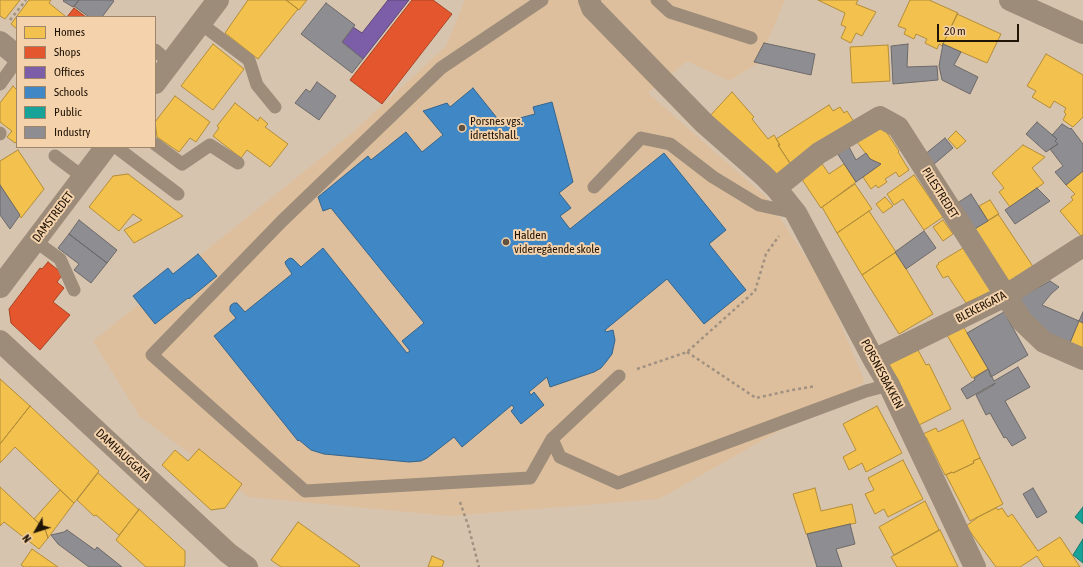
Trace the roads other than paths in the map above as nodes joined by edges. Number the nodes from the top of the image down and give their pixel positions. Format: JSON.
{"nodes":[{"id":1,"x":218,"y":0,"type":"edge"},
{"id":2,"x":542,"y":0,"type":"edge"},
{"id":3,"x":658,"y":0,"type":"edge"},
{"id":4,"x":1010,"y":0,"type":"edge"},
{"id":5,"x":590,"y":4,"type":"edge"},
{"id":6,"x":200,"y":23,"type":"junction"},
{"id":7,"x":1083,"y":33,"type":"edge"},
{"id":8,"x":751,"y":38,"type":"dead end"},
{"id":9,"x":0,"y":42,"type":"edge"},
{"id":10,"x":16,"y":55,"type":"edge"},
{"id":11,"x":163,"y":56,"type":"edge"},
{"id":12,"x":16,"y":61,"type":"edge"},
{"id":13,"x":156,"y":80,"type":"edge"},
{"id":14,"x":0,"y":84,"type":"edge"},
{"id":15,"x":275,"y":107,"type":"dead end"},
{"id":16,"x":156,"y":145,"type":"edge"},
{"id":17,"x":105,"y":148,"type":"edge"},
{"id":18,"x":117,"y":148,"type":"edge"},
{"id":19,"x":55,"y":156,"type":"dead end"},
{"id":20,"x":238,"y":163,"type":"dead end"},
{"id":21,"x":83,"y":177,"type":"junction"},
{"id":22,"x":770,"y":181,"type":"junction"},
{"id":23,"x":594,"y":187,"type":"dead end"},
{"id":24,"x":178,"y":194,"type":"dead end"},
{"id":25,"x":796,"y":213,"type":"junction"},
{"id":26,"x":35,"y":240,"type":"junction"},
{"id":27,"x":1083,"y":246,"type":"edge"},
{"id":28,"x":0,"y":287,"type":"edge"},
{"id":29,"x":74,"y":290,"type":"dead end"},
{"id":30,"x":1005,"y":296,"type":"junction"},
{"id":31,"x":0,"y":341,"type":"edge"},
{"id":32,"x":1083,"y":359,"type":"edge"},
{"id":33,"x":874,"y":360,"type":"junction"},
{"id":34,"x":620,"y":376,"type":"road end"},
{"id":35,"x":889,"y":385,"type":"junction"},
{"id":36,"x":552,"y":439,"type":"junction"},
{"id":37,"x":222,"y":560,"type":"edge"},
{"id":38,"x":247,"y":567,"type":"edge"},
{"id":39,"x":976,"y":567,"type":"edge"}],
"edges":[{"from":1,"to":6,"type":"street"},
{"from":2,"to":36,"type":"lane"},
{"from":3,"to":8,"type":"lane"},
{"from":4,"to":7,"type":"street"},
{"from":5,"to":22,"type":"street","name":"PORSNESBAKKEN"},
{"from":6,"to":11,"type":"street"},
{"from":6,"to":15,"type":"lane"},
{"from":9,"to":10,"type":"street"},
{"from":11,"to":13,"type":"street"},
{"from":12,"to":14,"type":"lane"},
{"from":16,"to":20,"type":"lane"},
{"from":17,"to":21,"type":"street","name":"DAMSTREDET"},
{"from":18,"to":24,"type":"lane"},
{"from":19,"to":21,"type":"lane"},
{"from":21,"to":26,"type":"street","name":"DAMSTREDET"},
{"from":22,"to":25,"type":"street","name":"PORSNESBAKKEN"},
{"from":22,"to":30,"type":"street","name":"PILESTREDET"},
{"from":23,"to":25,"type":"lane"},
{"from":25,"to":33,"type":"street","name":"PORSNESBAKKEN"},
{"from":26,"to":28,"type":"street","name":"DAMSTREDET"},
{"from":26,"to":29,"type":"lane"},
{"from":27,"to":30,"type":"street","name":"BLEKERGATA"},
{"from":30,"to":32,"type":"street","name":"PILESTREDET"},
{"from":30,"to":33,"type":"street","name":"BLEKERGATA"},
{"from":31,"to":37,"type":"street","name":"DAMHAUGGATA"},
{"from":33,"to":35,"type":"street","name":"PORSNESBAKKEN"},
{"from":34,"to":36,"type":"lane"},
{"from":35,"to":36,"type":"lane"},
{"from":35,"to":39,"type":"street","name":"PORSNESBAKKEN"},
{"from":37,"to":38,"type":"street","name":"DAMHAUGGATA"}]}
